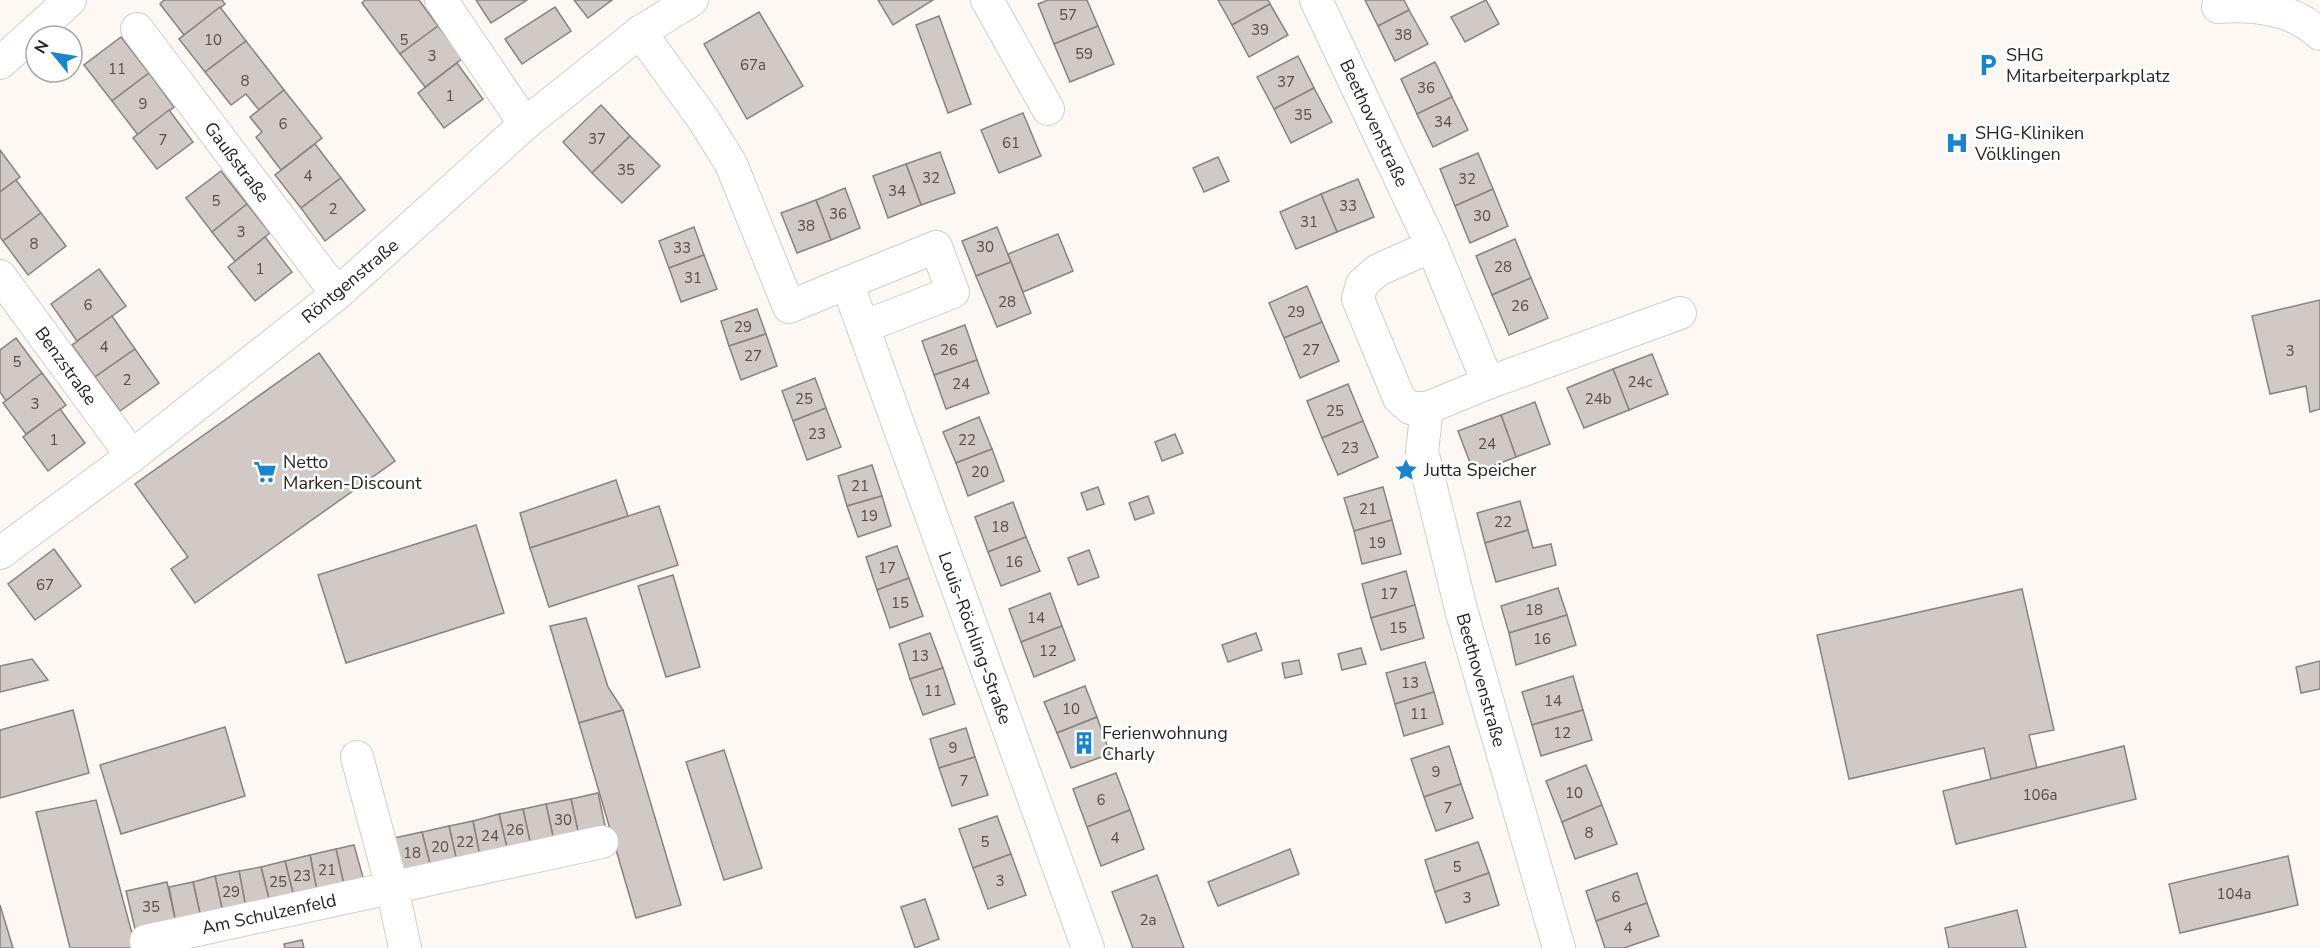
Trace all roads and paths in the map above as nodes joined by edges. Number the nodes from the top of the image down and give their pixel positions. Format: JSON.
{"nodes":[{"id":1,"x":70,"y":0,"type":"edge"},
{"id":2,"x":441,"y":0,"type":"edge"},
{"id":3,"x":692,"y":0,"type":"edge"},
{"id":4,"x":987,"y":0,"type":"edge"},
{"id":5,"x":1316,"y":0,"type":"edge"},
{"id":6,"x":2218,"y":7,"type":"dead end"},
{"id":7,"x":137,"y":30,"type":"dead end"},
{"id":8,"x":640,"y":32,"type":"junction"},
{"id":9,"x":2320,"y":34,"type":"edge"},
{"id":10,"x":0,"y":63,"type":"edge"},
{"id":11,"x":1048,"y":109,"type":"dead end"},
{"id":12,"x":525,"y":124,"type":"junction"},
{"id":13,"x":1432,"y":246,"type":"junction"},
{"id":14,"x":0,"y":276,"type":"edge"},
{"id":15,"x":847,"y":283,"type":"junction"},
{"id":16,"x":337,"y":294,"type":"junction"},
{"id":17,"x":1680,"y":313,"type":"dead end"},
{"id":18,"x":863,"y":327,"type":"junction"},
{"id":19,"x":1488,"y":383,"type":"junction"},
{"id":20,"x":1427,"y":408,"type":"junction"},
{"id":21,"x":132,"y":456,"type":"junction"},
{"id":22,"x":0,"y":553,"type":"edge"},
{"id":23,"x":357,"y":757,"type":"dead end"},
{"id":24,"x":602,"y":842,"type":"dead end"},
{"id":25,"x":392,"y":887,"type":"junction"},
{"id":26,"x":146,"y":942,"type":"dead end"},
{"id":27,"x":405,"y":948,"type":"edge"},
{"id":28,"x":1088,"y":948,"type":"edge"},
{"id":29,"x":1559,"y":948,"type":"edge"}],
"edges":[{"from":1,"to":10,"type":"street"},
{"from":2,"to":12,"type":"street"},
{"from":3,"to":8,"type":"street","name":"Röntgenstraße"},
{"from":4,"to":11,"type":"street"},
{"from":5,"to":13,"type":"street","name":"Beethovenstraße"},
{"from":6,"to":9,"type":"street"},
{"from":7,"to":16,"type":"street","name":"Gaußstraße"},
{"from":8,"to":12,"type":"street","name":"Röntgenstraße"},
{"from":8,"to":15,"type":"street"},
{"from":12,"to":16,"type":"street","name":"Röntgenstraße"},
{"from":13,"to":19,"type":"street","name":"Beethovenstraße"},
{"from":13,"to":20,"type":"street"},
{"from":14,"to":21,"type":"street","name":"Benzstraße"},
{"from":15,"to":18,"type":"street","name":"Louis-Röchling-Straße"},
{"from":15,"to":18,"type":"street"},
{"from":16,"to":21,"type":"street","name":"Röntgenstraße"},
{"from":17,"to":19,"type":"street"},
{"from":18,"to":28,"type":"street","name":"Louis-Röchling-Straße"},
{"from":19,"to":20,"type":"street"},
{"from":20,"to":29,"type":"street","name":"Beethovenstraße"},
{"from":21,"to":22,"type":"street","name":"Röntgenstraße"},
{"from":23,"to":25,"type":"street"},
{"from":24,"to":25,"type":"street","name":"Am Schulzenfeld"},
{"from":25,"to":26,"type":"street","name":"Am Schulzenfeld"},
{"from":25,"to":27,"type":"street"}]}
